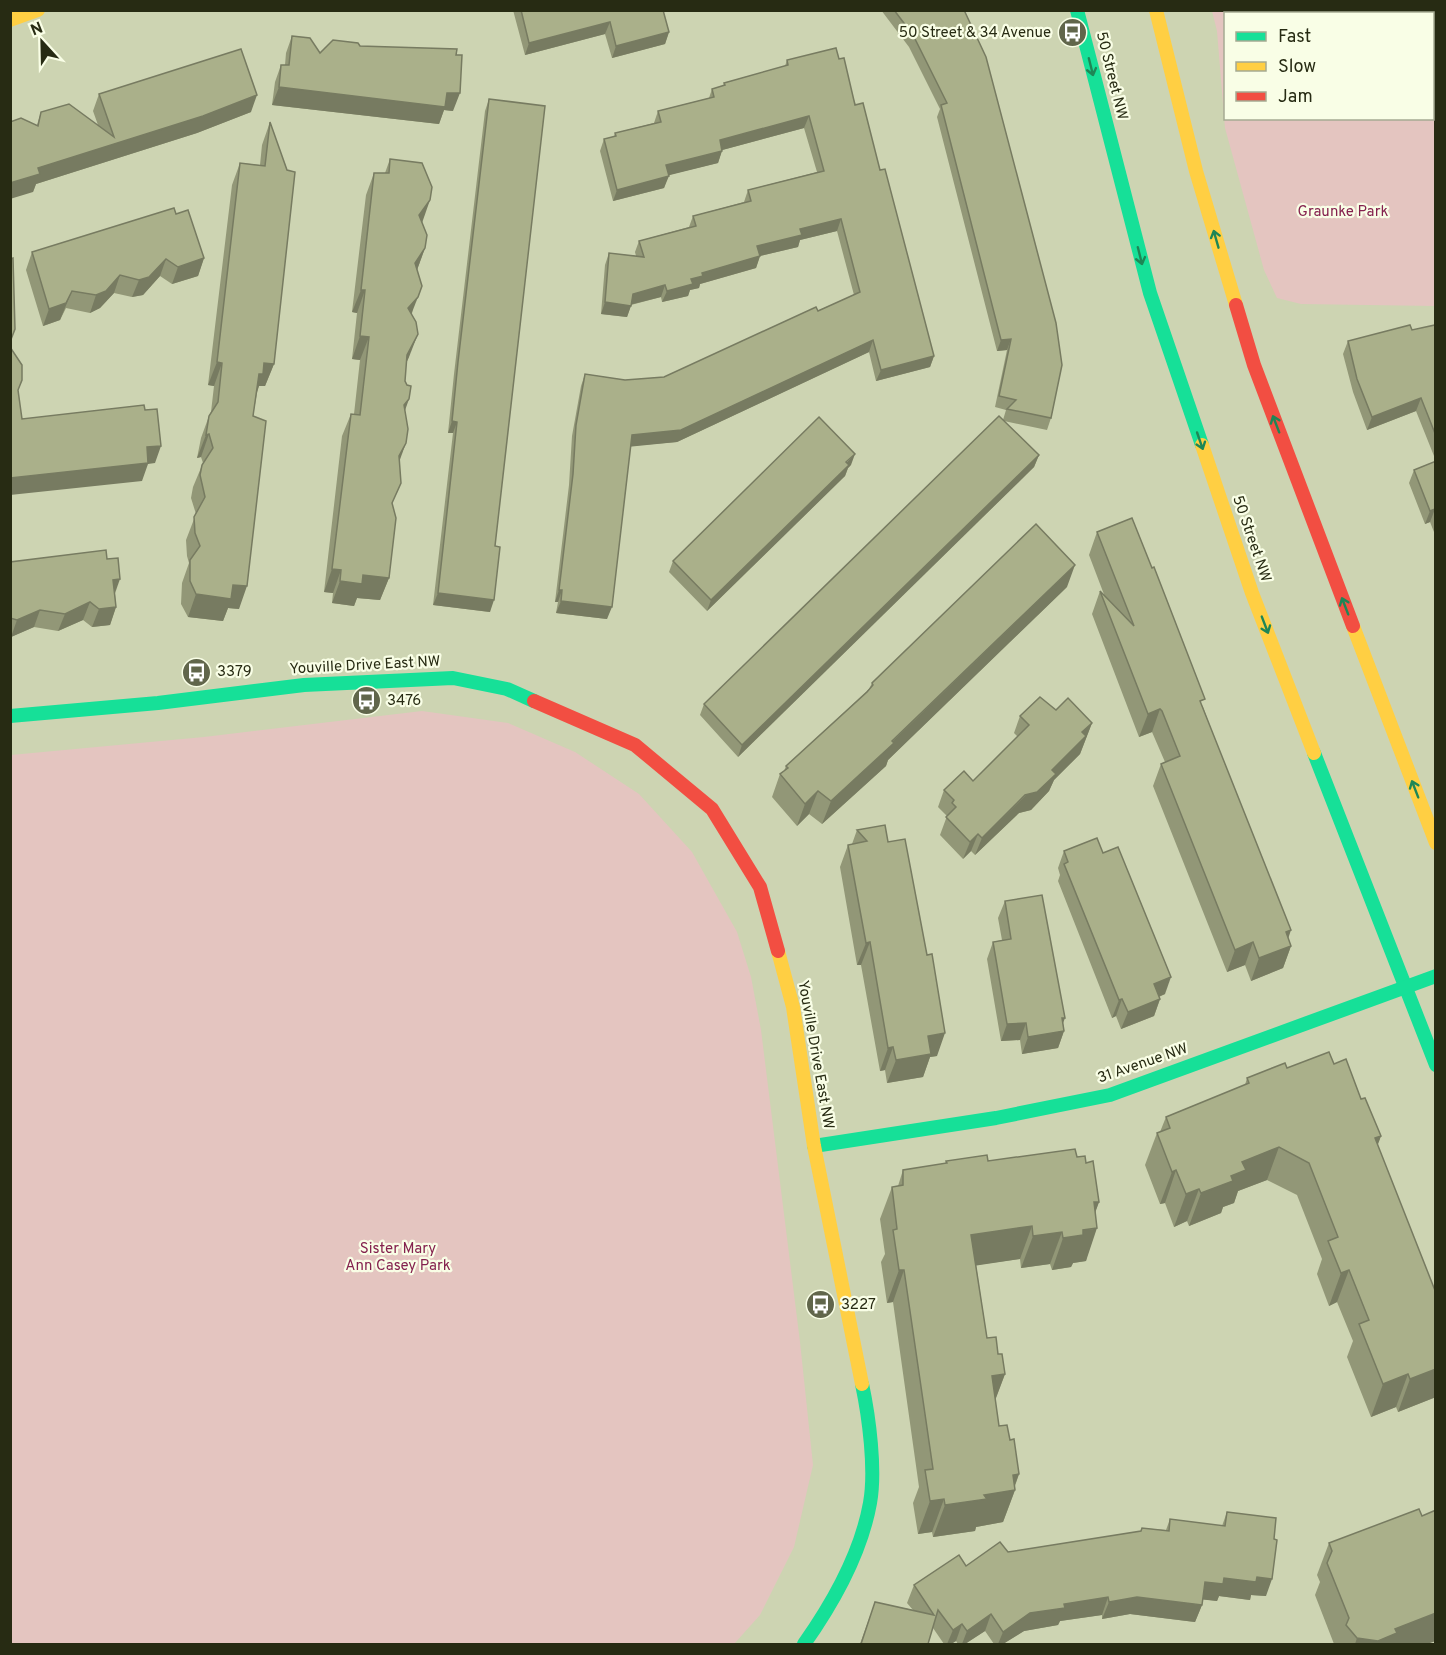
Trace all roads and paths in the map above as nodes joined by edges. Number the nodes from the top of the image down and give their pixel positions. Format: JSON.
{"nodes":[{"id":1,"x":38,"y":10,"type":"edge"},
{"id":2,"x":1077,"y":10,"type":"edge"},
{"id":3,"x":1156,"y":10,"type":"edge"},
{"id":4,"x":10,"y":20,"type":"edge"},
{"id":5,"x":1159,"y":85,"type":"dead end"},
{"id":6,"x":1196,"y":171,"type":"junction"},
{"id":7,"x":10,"y":716,"type":"edge"},
{"id":8,"x":1436,"y":843,"type":"edge"},
{"id":9,"x":1436,"y":976,"type":"edge"},
{"id":10,"x":1405,"y":987,"type":"junction"},
{"id":11,"x":1436,"y":1065,"type":"edge"},
{"id":12,"x":814,"y":1146,"type":"junction"},
{"id":13,"x":804,"y":1644,"type":"edge"}],
"edges":[{"from":1,"to":4,"type":"street"},
{"from":2,"to":10,"type":"street","name":"50 Street NW","one_way":true},
{"from":3,"to":6,"type":"street"},
{"from":5,"to":6,"type":"street"},
{"from":8,"to":6,"type":"street","one_way":true},
{"from":7,"to":12,"type":"street","name":"Youville Drive East NW"},
{"from":9,"to":10,"type":"street","name":"31 Avenue NW"},
{"from":10,"to":11,"type":"street","name":"50 Street NW"},
{"from":10,"to":12,"type":"street","name":"31 Avenue NW"},
{"from":12,"to":13,"type":"street","name":"Youville Drive East NW"}]}
